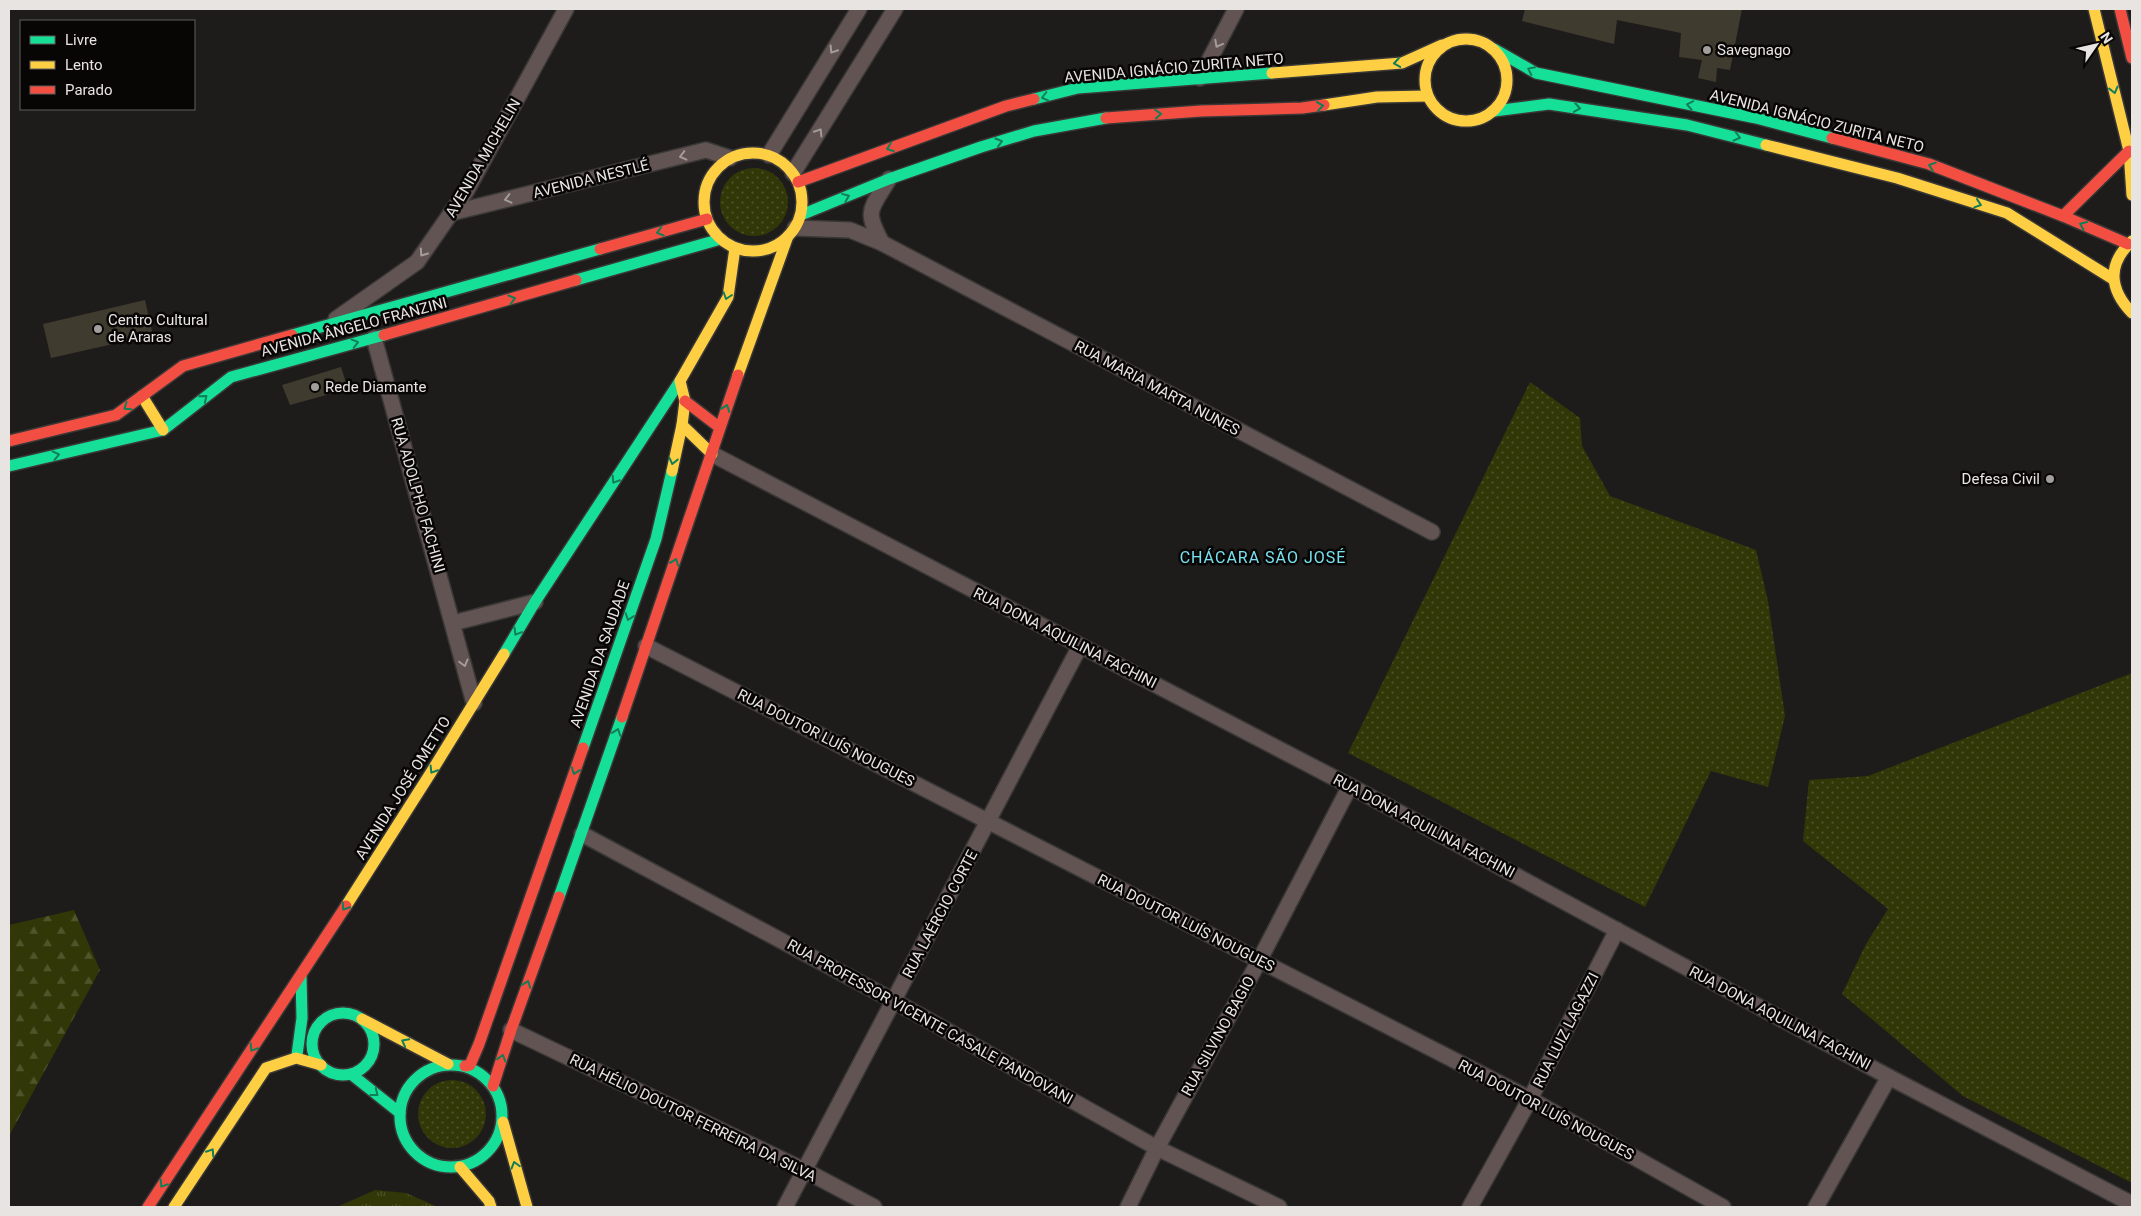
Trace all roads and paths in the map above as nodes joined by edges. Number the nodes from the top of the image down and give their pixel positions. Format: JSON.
{"nodes":[{"id":1,"x":566,"y":9,"type":"edge"},
{"id":2,"x":859,"y":9,"type":"edge"},
{"id":3,"x":895,"y":9,"type":"edge"},
{"id":4,"x":1236,"y":9,"type":"edge"},
{"id":5,"x":2094,"y":9,"type":"edge"},
{"id":6,"x":2120,"y":9,"type":"edge"},
{"id":7,"x":1442,"y":45,"type":"junction"},
{"id":8,"x":1494,"y":49,"type":"junction"},
{"id":9,"x":2132,"y":58,"type":"edge"},
{"id":10,"x":1200,"y":78,"type":"junction"},
{"id":11,"x":1428,"y":96,"type":"junction"},
{"id":12,"x":1494,"y":111,"type":"junction"},
{"id":13,"x":2129,"y":151,"type":"junction"},
{"id":14,"x":769,"y":155,"type":"junction"},
{"id":15,"x":730,"y":158,"type":"junction"},
{"id":16,"x":795,"y":178,"type":"junction"},
{"id":17,"x":888,"y":179,"type":"junction"},
{"id":18,"x":2132,"y":195,"type":"edge"},
{"id":19,"x":451,"y":213,"type":"junction"},
{"id":20,"x":2063,"y":216,"type":"junction"},
{"id":21,"x":707,"y":219,"type":"junction"},
{"id":22,"x":794,"y":226,"type":"junction"},
{"id":23,"x":721,"y":239,"type":"junction"},
{"id":24,"x":882,"y":243,"type":"junction"},
{"id":25,"x":2130,"y":243,"type":"edge"},
{"id":26,"x":735,"y":248,"type":"junction"},
{"id":27,"x":2113,"y":279,"type":"junction"},
{"id":28,"x":2132,"y":314,"type":"edge"},
{"id":29,"x":329,"y":324,"type":"junction"},
{"id":30,"x":374,"y":338,"type":"junction"},
{"id":31,"x":680,"y":381,"type":"junction"},
{"id":32,"x":142,"y":396,"type":"junction"},
{"id":33,"x":685,"y":402,"type":"junction"},
{"id":34,"x":682,"y":426,"type":"junction"},
{"id":35,"x":719,"y":428,"type":"junction"},
{"id":36,"x":163,"y":430,"type":"junction"},
{"id":37,"x":9,"y":441,"type":"edge"},
{"id":38,"x":712,"y":454,"type":"junction"},
{"id":39,"x":9,"y":466,"type":"edge"},
{"id":40,"x":1432,"y":532,"type":"dead end"},
{"id":41,"x":535,"y":602,"type":"junction"},
{"id":42,"x":453,"y":623,"type":"junction"},
{"id":43,"x":646,"y":646,"type":"junction"},
{"id":44,"x":1080,"y":646,"type":"junction"},
{"id":45,"x":474,"y":703,"type":"junction"},
{"id":46,"x":1350,"y":786,"type":"junction"},
{"id":47,"x":988,"y":822,"type":"junction"},
{"id":48,"x":582,"y":834,"type":"junction"},
{"id":49,"x":1617,"y":930,"type":"junction"},
{"id":50,"x":1259,"y":961,"type":"junction"},
{"id":51,"x":301,"y":976,"type":"junction"},
{"id":52,"x":894,"y":1001,"type":"junction"},
{"id":53,"x":280,"y":1008,"type":"junction"},
{"id":54,"x":342,"y":1013,"type":"junction"},
{"id":55,"x":302,"y":1018,"type":"junction"},
{"id":56,"x":360,"y":1018,"type":"junction"},
{"id":57,"x":511,"y":1030,"type":"junction"},
{"id":58,"x":296,"y":1058,"type":"junction"},
{"id":59,"x":448,"y":1064,"type":"junction"},
{"id":60,"x":321,"y":1065,"type":"junction"},
{"id":61,"x":466,"y":1066,"type":"junction"},
{"id":62,"x":351,"y":1074,"type":"junction"},
{"id":63,"x":1888,"y":1076,"type":"junction"},
{"id":64,"x":493,"y":1086,"type":"junction"},
{"id":65,"x":1530,"y":1099,"type":"junction"},
{"id":66,"x":400,"y":1113,"type":"junction"},
{"id":67,"x":503,"y":1122,"type":"junction"},
{"id":68,"x":1157,"y":1148,"type":"junction"},
{"id":69,"x":460,"y":1167,"type":"junction"},
{"id":70,"x":804,"y":1170,"type":"junction"},
{"id":71,"x":2132,"y":1204,"type":"edge"},
{"id":72,"x":148,"y":1207,"type":"edge"},
{"id":73,"x":174,"y":1207,"type":"edge"},
{"id":74,"x":491,"y":1207,"type":"edge"},
{"id":75,"x":527,"y":1207,"type":"edge"},
{"id":76,"x":785,"y":1207,"type":"edge"},
{"id":77,"x":874,"y":1207,"type":"edge"},
{"id":78,"x":1128,"y":1207,"type":"edge"},
{"id":79,"x":1279,"y":1207,"type":"edge"},
{"id":80,"x":1470,"y":1207,"type":"edge"},
{"id":81,"x":1723,"y":1207,"type":"edge"},
{"id":82,"x":1816,"y":1207,"type":"edge"}],
"edges":[{"from":1,"to":19,"type":"street","name":"AVENIDA MICHELIN"},
{"from":2,"to":14,"type":"street","one_way":true},
{"from":16,"to":3,"type":"street","one_way":true},
{"from":4,"to":10,"type":"street","one_way":true},
{"from":5,"to":13,"type":"main road","one_way":true},
{"from":6,"to":9,"type":"main road"},
{"from":7,"to":8,"type":"main road"},
{"from":7,"to":10,"type":"main road","name":"AVENIDA IGNÁCIO ZURITA NETO","one_way":true},
{"from":7,"to":11,"type":"main road"},
{"from":8,"to":12,"type":"main road"},
{"from":20,"to":8,"type":"main road","name":"AVENIDA IGNÁCIO ZURITA NETO","one_way":true},
{"from":10,"to":16,"type":"main road","name":"AVENIDA IGNÁCIO ZURITA NETO","one_way":true},
{"from":11,"to":12,"type":"main road"},
{"from":17,"to":11,"type":"main road","one_way":true},
{"from":12,"to":27,"type":"main road","one_way":true},
{"from":13,"to":18,"type":"main road"},
{"from":13,"to":20,"type":"main road"},
{"from":14,"to":15,"type":"main road"},
{"from":14,"to":16,"type":"main road"},
{"from":15,"to":19,"type":"street","name":"AVENIDA NESTLÉ","one_way":true},
{"from":15,"to":21,"type":"main road"},
{"from":16,"to":22,"type":"main road"},
{"from":22,"to":17,"type":"main road","one_way":true},
{"from":17,"to":24,"type":"street"},
{"from":19,"to":29,"type":"street","name":"AVENIDA MICHELIN","one_way":true},
{"from":25,"to":20,"type":"main road","name":"AVENIDA IGNÁCIO ZURITA NETO","one_way":true},
{"from":21,"to":23,"type":"main road"},
{"from":21,"to":29,"type":"main road","name":"AVENIDA ÂNGELO FRANZINI","one_way":true},
{"from":22,"to":24,"type":"street","name":"RUA MARIA MARTA NUNES"},
{"from":22,"to":26,"type":"main road"},
{"from":35,"to":22,"type":"main road","one_way":true},
{"from":23,"to":26,"type":"main road"},
{"from":30,"to":23,"type":"main road","name":"AVENIDA ÂNGELO FRANZINI","one_way":true},
{"from":24,"to":40,"type":"street","name":"RUA MARIA MARTA NUNES"},
{"from":25,"to":27,"type":"main road"},
{"from":26,"to":31,"type":"main road","one_way":true},
{"from":27,"to":28,"type":"main road"},
{"from":29,"to":32,"type":"main road","name":"AVENIDA ÂNGELO FRANZINI"},
{"from":36,"to":30,"type":"main road","name":"AVENIDA ÂNGELO FRANZINI","one_way":true},
{"from":30,"to":42,"type":"street","name":"RUA ADOLPHO FACHINI"},
{"from":31,"to":33,"type":"main road","name":"AVENIDA DA SAUDADE"},
{"from":31,"to":41,"type":"main road","name":"AVENIDA JOSÉ OMETTO","one_way":true},
{"from":32,"to":36,"type":"main road"},
{"from":32,"to":37,"type":"main road","name":"AVENIDA ÂNGELO FRANZINI","one_way":true},
{"from":33,"to":34,"type":"main road","name":"AVENIDA DA SAUDADE"},
{"from":33,"to":35,"type":"main road"},
{"from":34,"to":38,"type":"main road"},
{"from":34,"to":61,"type":"main road","name":"AVENIDA DA SAUDADE","one_way":true},
{"from":35,"to":38,"type":"main road"},
{"from":39,"to":36,"type":"main road","name":"AVENIDA ÂNGELO FRANZINI","one_way":true},
{"from":43,"to":38,"type":"main road","one_way":true},
{"from":38,"to":44,"type":"street","name":"RUA DONA AQUILINA FACHINI"},
{"from":41,"to":42,"type":"street"},
{"from":41,"to":45,"type":"main road","name":"AVENIDA JOSÉ OMETTO","one_way":true},
{"from":42,"to":45,"type":"street","name":"RUA ADOLPHO FACHINI","one_way":true},
{"from":43,"to":47,"type":"street","name":"RUA DOUTOR LUÍS NOUGUES"},
{"from":48,"to":43,"type":"main road","one_way":true},
{"from":44,"to":46,"type":"street","name":"RUA DONA AQUILINA FACHINI"},
{"from":44,"to":47,"type":"street","name":"RUA LAÉRCIO CORTE"},
{"from":45,"to":51,"type":"main road","name":"AVENIDA JOSÉ OMETTO","one_way":true},
{"from":46,"to":49,"type":"street","name":"RUA DONA AQUILINA FACHINI"},
{"from":46,"to":50,"type":"street","name":"RUA SILVINO BAGIO"},
{"from":47,"to":50,"type":"street","name":"RUA DOUTOR LUÍS NOUGUES"},
{"from":47,"to":52,"type":"street","name":"RUA LAÉRCIO CORTE"},
{"from":48,"to":52,"type":"street","name":"RUA PROFESSOR VICENTE CASALE PANDOVANI"},
{"from":57,"to":48,"type":"main road","one_way":true},
{"from":49,"to":63,"type":"street","name":"RUA DONA AQUILINA FACHINI"},
{"from":49,"to":65,"type":"street","name":"RUA LUIZ LAGAZZI"},
{"from":50,"to":65,"type":"street","name":"RUA DOUTOR LUÍS NOUGUES"},
{"from":50,"to":68,"type":"street","name":"RUA SILVINO BAGIO"},
{"from":51,"to":53,"type":"main road","name":"AVENIDA JOSÉ OMETTO"},
{"from":51,"to":55,"type":"main road"},
{"from":52,"to":68,"type":"street","name":"RUA PROFESSOR VICENTE CASALE PANDOVANI"},
{"from":52,"to":70,"type":"street","name":"RUA LAÉRCIO CORTE"},
{"from":53,"to":55,"type":"main road"},
{"from":53,"to":72,"type":"main road","name":"AVENIDA JOSÉ OMETTO","one_way":true},
{"from":54,"to":55,"type":"main road"},
{"from":54,"to":56,"type":"main road"},
{"from":54,"to":60,"type":"main road"},
{"from":55,"to":58,"type":"main road"},
{"from":59,"to":56,"type":"main road","one_way":true},
{"from":56,"to":62,"type":"main road"},
{"from":64,"to":57,"type":"main road","one_way":true},
{"from":57,"to":70,"type":"street","name":"RUA HÉLIO DOUTOR FERREIRA DA SILVA"},
{"from":58,"to":60,"type":"main road"},
{"from":73,"to":58,"type":"main road","one_way":true},
{"from":59,"to":61,"type":"main road"},
{"from":59,"to":66,"type":"main road"},
{"from":60,"to":62,"type":"main road"},
{"from":61,"to":64,"type":"main road"},
{"from":62,"to":66,"type":"main road","one_way":true},
{"from":63,"to":71,"type":"street","name":"RUA DONA AQUILINA FACHINI"},
{"from":63,"to":82,"type":"street"},
{"from":64,"to":67,"type":"main road"},
{"from":65,"to":80,"type":"street","name":"RUA LUIZ LAGAZZI"},
{"from":65,"to":81,"type":"street","name":"RUA DOUTOR LUÍS NOUGUES"},
{"from":66,"to":69,"type":"main road"},
{"from":67,"to":69,"type":"main road"},
{"from":75,"to":67,"type":"main road","one_way":true},
{"from":68,"to":78,"type":"street","name":"RUA SILVINO BAGIO"},
{"from":68,"to":79,"type":"street","name":"RUA PROFESSOR VICENTE CASALE PANDOVANI"},
{"from":69,"to":74,"type":"main road"},
{"from":70,"to":76,"type":"street","name":"RUA LAÉRCIO CORTE"},
{"from":70,"to":77,"type":"street","name":"RUA HÉLIO DOUTOR FERREIRA DA SILVA"}]}
